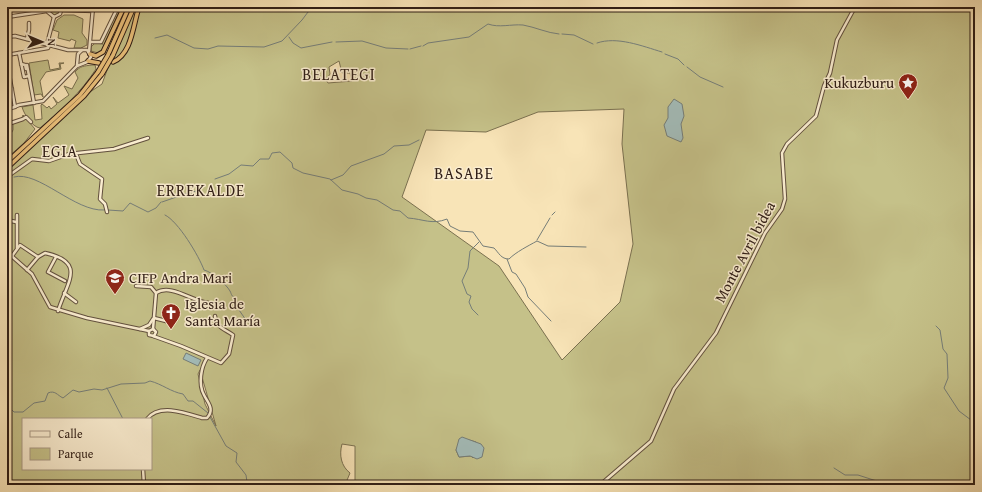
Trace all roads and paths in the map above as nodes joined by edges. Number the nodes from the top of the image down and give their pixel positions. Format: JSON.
{"nodes":[{"id":1,"x":93,"y":7,"type":"edge"},
{"id":2,"x":120,"y":7,"type":"edge"},
{"id":3,"x":129,"y":7,"type":"edge"},
{"id":4,"x":134,"y":7,"type":"edge"},
{"id":5,"x":139,"y":7,"type":"edge"},
{"id":6,"x":855,"y":7,"type":"edge"},
{"id":7,"x":62,"y":8,"type":"edge"},
{"id":8,"x":47,"y":9,"type":"edge"},
{"id":9,"x":74,"y":9,"type":"edge"},
{"id":10,"x":93,"y":11,"type":"junction"},
{"id":11,"x":7,"y":17,"type":"edge"},
{"id":12,"x":54,"y":17,"type":"junction"},
{"id":13,"x":28,"y":23,"type":"dead end"},
{"id":14,"x":7,"y":37,"type":"edge"},
{"id":15,"x":27,"y":39,"type":"junction"},
{"id":16,"x":90,"y":44,"type":"junction"},
{"id":17,"x":48,"y":45,"type":"junction"},
{"id":18,"x":68,"y":50,"type":"junction"},
{"id":19,"x":84,"y":50,"type":"junction"},
{"id":20,"x":19,"y":53,"type":"junction"},
{"id":21,"x":90,"y":53,"type":"junction"},
{"id":22,"x":7,"y":55,"type":"edge"},
{"id":23,"x":78,"y":58,"type":"junction"},
{"id":24,"x":88,"y":61,"type":"junction"},
{"id":25,"x":113,"y":62,"type":"tunnel mouth"},
{"id":26,"x":7,"y":63,"type":"edge"},
{"id":27,"x":83,"y":63,"type":"junction"},
{"id":28,"x":99,"y":63,"type":"tunnel mouth"},
{"id":29,"x":21,"y":64,"type":"junction"},
{"id":30,"x":27,"y":64,"type":"dead end"},
{"id":31,"x":77,"y":66,"type":"junction"},
{"id":32,"x":26,"y":69,"type":"dead end"},
{"id":33,"x":8,"y":72,"type":"edge"},
{"id":34,"x":100,"y":73,"type":"junction"},
{"id":35,"x":29,"y":76,"type":"junction"},
{"id":36,"x":12,"y":89,"type":"junction"},
{"id":37,"x":7,"y":90,"type":"edge"},
{"id":38,"x":34,"y":103,"type":"junction"},
{"id":39,"x":15,"y":107,"type":"junction"},
{"id":40,"x":7,"y":110,"type":"edge"},
{"id":41,"x":31,"y":122,"type":"dead end"},
{"id":42,"x":7,"y":124,"type":"edge"},
{"id":43,"x":148,"y":138,"type":"dead end"},
{"id":44,"x":76,"y":154,"type":"junction"},
{"id":45,"x":7,"y":162,"type":"edge"},
{"id":46,"x":8,"y":170,"type":"edge"},
{"id":47,"x":107,"y":212,"type":"dead end"},
{"id":48,"x":17,"y":215,"type":"dead end"},
{"id":49,"x":7,"y":220,"type":"edge"},
{"id":50,"x":16,"y":222,"type":"junction"},
{"id":51,"x":18,"y":244,"type":"junction"},
{"id":52,"x":7,"y":252,"type":"edge"},
{"id":53,"x":12,"y":256,"type":"junction"},
{"id":54,"x":56,"y":257,"type":"junction"},
{"id":55,"x":38,"y":258,"type":"junction"},
{"id":56,"x":27,"y":270,"type":"junction"},
{"id":57,"x":65,"y":281,"type":"dead end"},
{"id":58,"x":136,"y":286,"type":"dead end"},
{"id":59,"x":64,"y":293,"type":"junction"},
{"id":60,"x":156,"y":293,"type":"junction"},
{"id":61,"x":76,"y":302,"type":"dead end"},
{"id":62,"x":209,"y":303,"type":"dead end"},
{"id":63,"x":58,"y":310,"type":"junction"},
{"id":64,"x":216,"y":316,"type":"dead end"},
{"id":65,"x":154,"y":318,"type":"junction"},
{"id":66,"x":170,"y":322,"type":"dead end"},
{"id":67,"x":148,"y":325,"type":"junction"},
{"id":68,"x":140,"y":329,"type":"junction"},
{"id":69,"x":151,"y":330,"type":"junction"},
{"id":70,"x":153,"y":336,"type":"junction"},
{"id":71,"x":207,"y":358,"type":"junction"},
{"id":72,"x":148,"y":418,"type":"edge"},
{"id":73,"x":143,"y":470,"type":"edge"},
{"id":74,"x":144,"y":485,"type":"edge"},
{"id":75,"x":600,"y":485,"type":"edge"}],
"edges":[{"from":1,"to":10,"type":"street"},
{"from":2,"to":16,"type":"street"},
{"from":2,"to":21,"type":"highway"},
{"from":3,"to":34,"type":"highway","bridge":true},
{"from":4,"to":34,"type":"highway","bridge":true},
{"from":5,"to":25,"type":"highway"},
{"from":6,"to":75,"type":"street","name":"Monte Avril bidea"},
{"from":7,"to":9,"type":"street"},
{"from":7,"to":12,"type":"street"},
{"from":8,"to":11,"type":"street"},
{"from":8,"to":12,"type":"street"},
{"from":9,"to":10,"type":"street"},
{"from":10,"to":16,"type":"street"},
{"from":12,"to":17,"type":"street"},
{"from":13,"to":15,"type":"street"},
{"from":14,"to":15,"type":"street"},
{"from":15,"to":17,"type":"street"},
{"from":16,"to":19,"type":"street"},
{"from":16,"to":21,"type":"street"},
{"from":17,"to":18,"type":"street"},
{"from":17,"to":20,"type":"street"},
{"from":18,"to":19,"type":"street"},
{"from":18,"to":23,"type":"street"},
{"from":19,"to":21,"type":"street"},
{"from":19,"to":23,"type":"street"},
{"from":20,"to":22,"type":"street"},
{"from":20,"to":29,"type":"street"},
{"from":21,"to":24,"type":"street"},
{"from":23,"to":27,"type":"street"},
{"from":23,"to":31,"type":"street"},
{"from":24,"to":27,"type":"street"},
{"from":24,"to":28,"type":"highway"},
{"from":26,"to":33,"type":"street"},
{"from":27,"to":31,"type":"street"},
{"from":29,"to":32,"type":"street"},
{"from":29,"to":35,"type":"street"},
{"from":30,"to":35,"type":"street"},
{"from":31,"to":38,"type":"street"},
{"from":33,"to":36,"type":"street"},
{"from":34,"to":45,"type":"highway"},
{"from":34,"to":46,"type":"highway"},
{"from":35,"to":38,"type":"street"},
{"from":36,"to":37,"type":"street"},
{"from":36,"to":39,"type":"street"},
{"from":38,"to":39,"type":"street"},
{"from":39,"to":40,"type":"street"},
{"from":41,"to":42,"type":"street"},
{"from":43,"to":44,"type":"street"},
{"from":44,"to":46,"type":"street"},
{"from":44,"to":47,"type":"street"},
{"from":48,"to":50,"type":"street"},
{"from":49,"to":50,"type":"street"},
{"from":50,"to":51,"type":"street"},
{"from":51,"to":53,"type":"street"},
{"from":51,"to":55,"type":"street"},
{"from":52,"to":53,"type":"street"},
{"from":53,"to":56,"type":"street"},
{"from":54,"to":55,"type":"street"},
{"from":54,"to":57,"type":"street"},
{"from":54,"to":59,"type":"street"},
{"from":55,"to":56,"type":"street"},
{"from":56,"to":63,"type":"street"},
{"from":58,"to":60,"type":"street"},
{"from":59,"to":61,"type":"street"},
{"from":59,"to":63,"type":"street"},
{"from":60,"to":62,"type":"street"},
{"from":60,"to":65,"type":"street"},
{"from":63,"to":68,"type":"street"},
{"from":64,"to":71,"type":"street"},
{"from":65,"to":66,"type":"street"},
{"from":65,"to":67,"type":"street"},
{"from":65,"to":69,"type":"street"},
{"from":67,"to":68,"type":"street"},
{"from":67,"to":69,"type":"street"},
{"from":68,"to":69,"type":"street"},
{"from":69,"to":70,"type":"street"},
{"from":69,"to":70,"type":"street"},
{"from":70,"to":71,"type":"street"},
{"from":71,"to":72,"type":"street"},
{"from":73,"to":74,"type":"street"}]}
